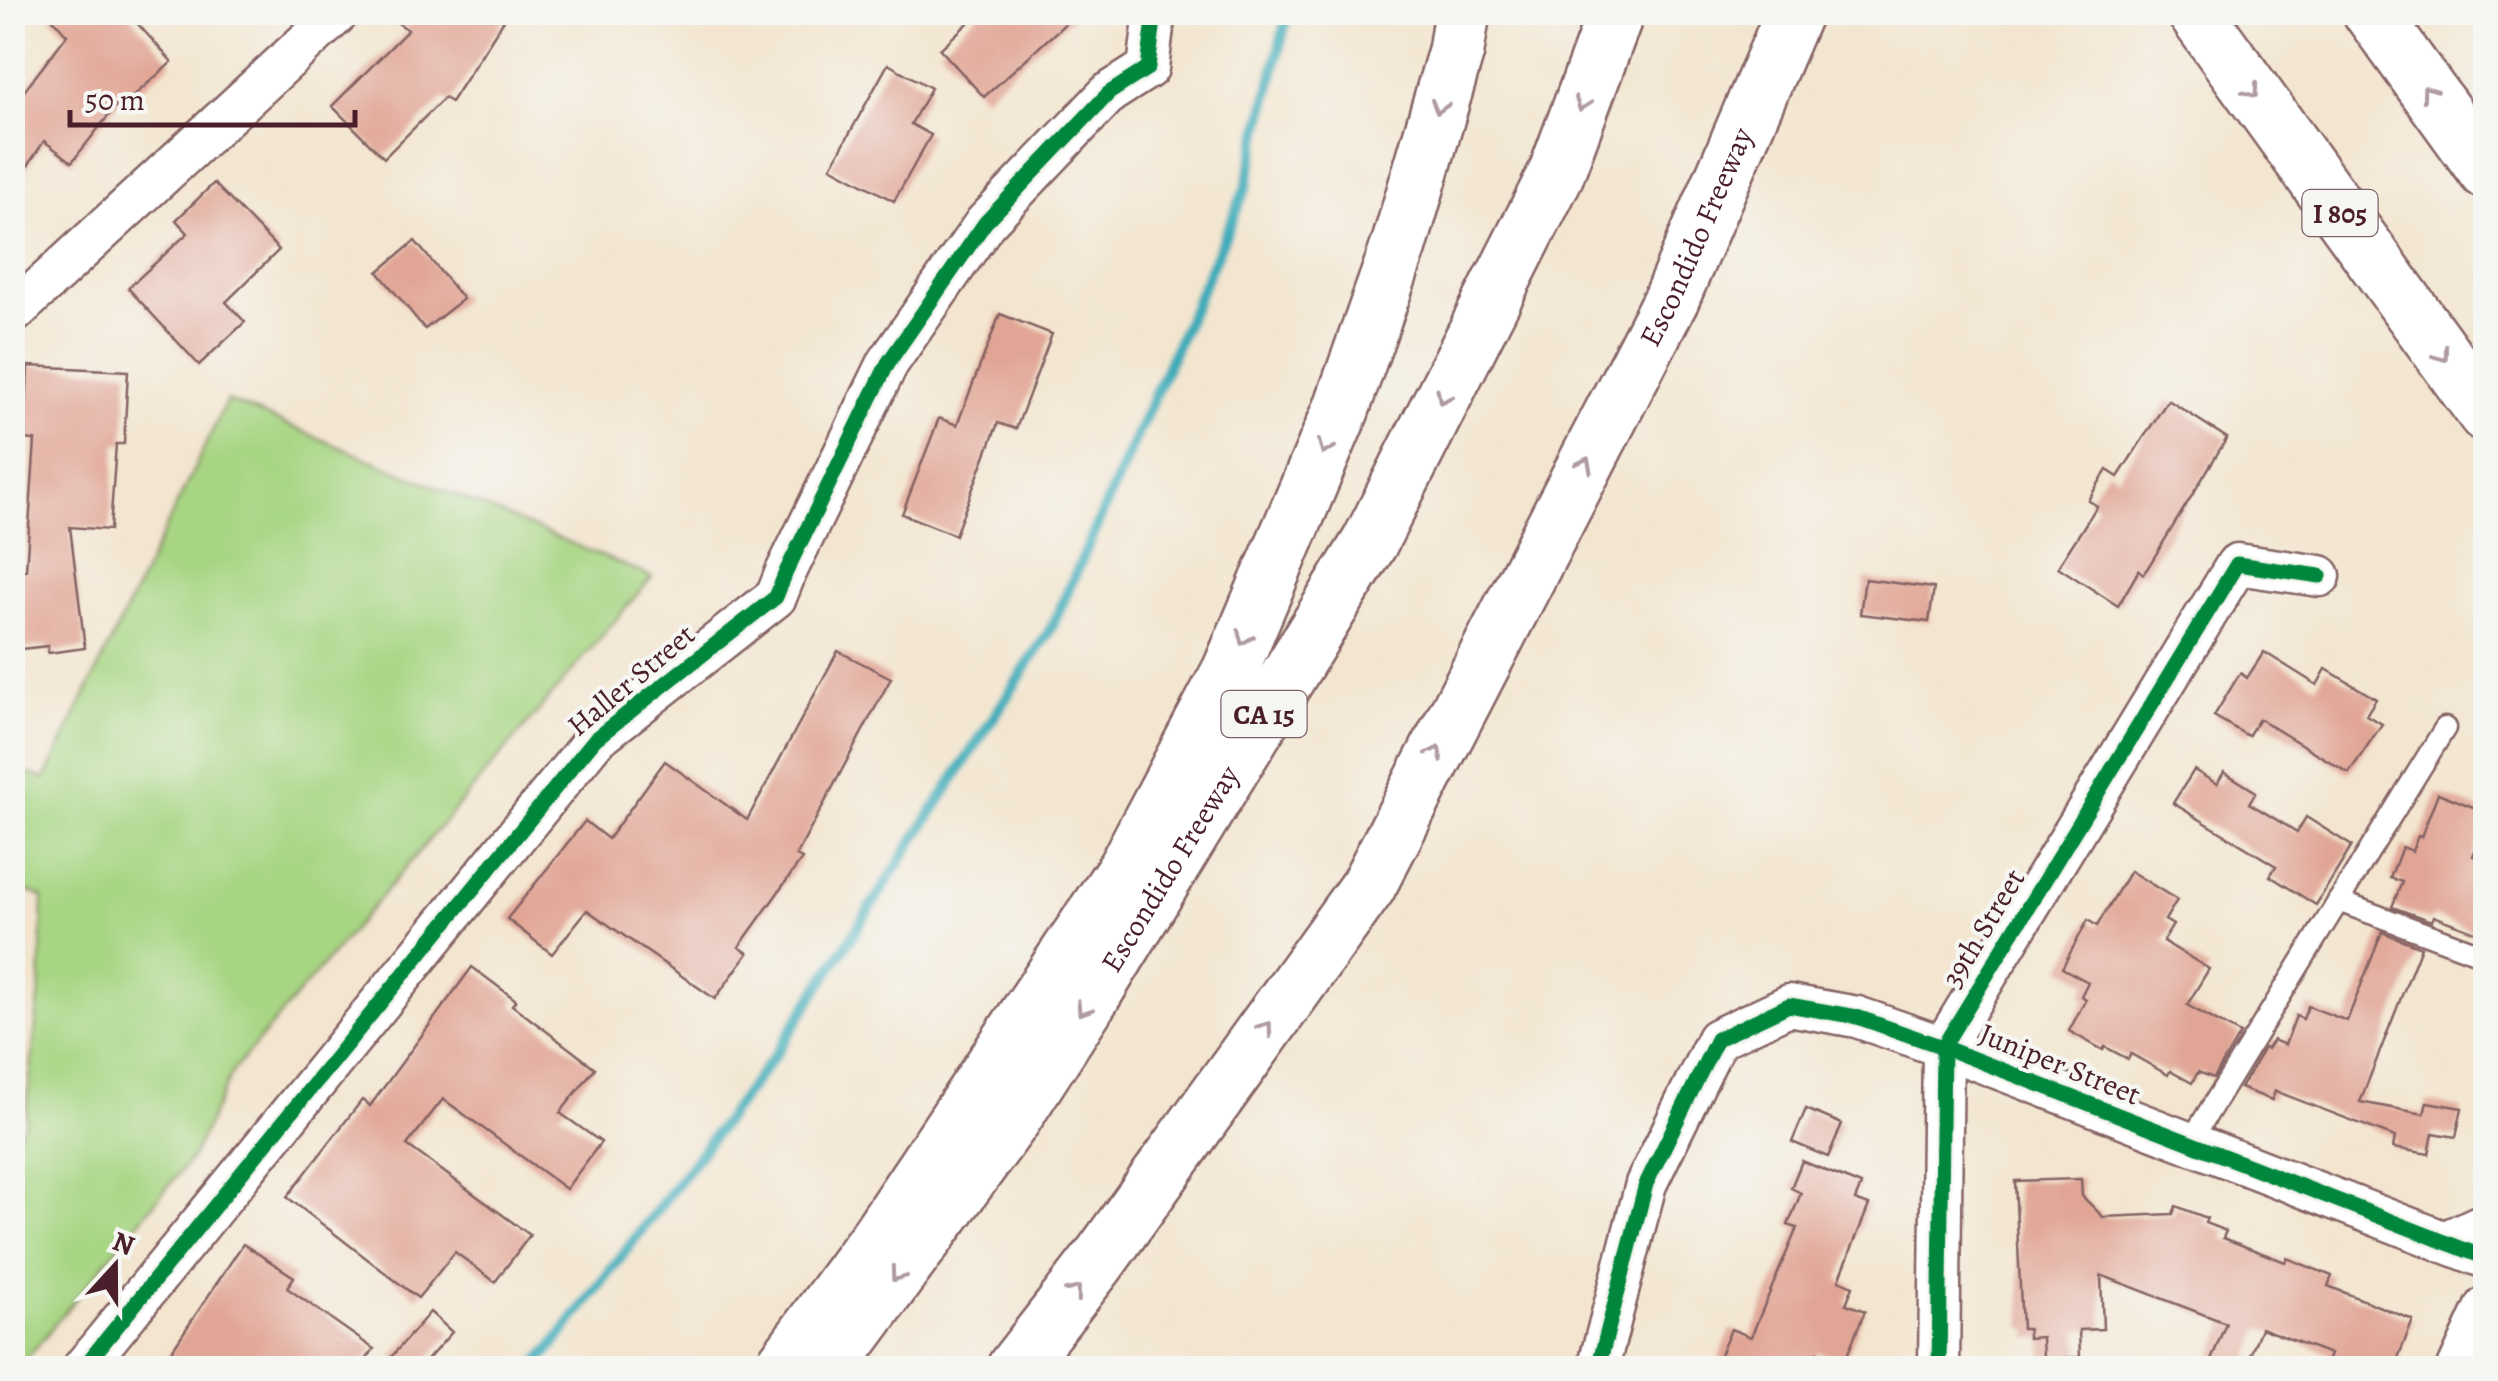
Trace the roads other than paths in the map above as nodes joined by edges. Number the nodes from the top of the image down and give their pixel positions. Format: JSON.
{"nodes":[{"id":1,"x":339,"y":12,"type":"edge"},
{"id":2,"x":1154,"y":12,"type":"edge"},
{"id":3,"x":1462,"y":12,"type":"edge"},
{"id":4,"x":1616,"y":12,"type":"edge"},
{"id":5,"x":1794,"y":12,"type":"edge"},
{"id":6,"x":2195,"y":12,"type":"edge"},
{"id":7,"x":2371,"y":12,"type":"edge"},
{"id":8,"x":2486,"y":171,"type":"edge"},
{"id":9,"x":12,"y":314,"type":"edge"},
{"id":10,"x":2486,"y":414,"type":"edge"},
{"id":11,"x":2320,"y":576,"type":"dead end"},
{"id":12,"x":2445,"y":728,"type":"dead end"},
{"id":13,"x":2338,"y":901,"type":"junction"},
{"id":14,"x":2486,"y":956,"type":"edge"},
{"id":15,"x":1943,"y":1047,"type":"junction"},
{"id":16,"x":2189,"y":1144,"type":"junction"},
{"id":17,"x":2486,"y":1224,"type":"edge"},
{"id":18,"x":2444,"y":1242,"type":"junction"},
{"id":19,"x":2486,"y":1258,"type":"edge"},
{"id":20,"x":2486,"y":1308,"type":"edge"},
{"id":21,"x":83,"y":1368,"type":"edge"},
{"id":22,"x":782,"y":1368,"type":"edge"},
{"id":23,"x":829,"y":1368,"type":"edge"},
{"id":24,"x":1015,"y":1368,"type":"edge"},
{"id":25,"x":1598,"y":1368,"type":"edge"},
{"id":26,"x":1938,"y":1368,"type":"edge"},
{"id":27,"x":2458,"y":1368,"type":"edge"}],
"edges":[{"from":1,"to":9,"type":"street"},
{"from":2,"to":21,"type":"street","name":"Haller Street"},
{"from":3,"to":22,"type":"highway","one_way":true},
{"from":4,"to":23,"type":"highway","name":"Escondido Freeway","number":"CA 15","one_way":true},
{"from":24,"to":5,"type":"highway","name":"Escondido Freeway","one_way":true},
{"from":6,"to":10,"type":"highway","number":"I 805","one_way":true},
{"from":8,"to":7,"type":"highway","one_way":true},
{"from":11,"to":15,"type":"street","name":"39th Street"},
{"from":12,"to":13,"type":"lane"},
{"from":13,"to":14,"type":"lane"},
{"from":13,"to":16,"type":"lane"},
{"from":15,"to":16,"type":"street","name":"Juniper Street"},
{"from":15,"to":25,"type":"street","name":"Juniper Street"},
{"from":15,"to":26,"type":"street"},
{"from":16,"to":18,"type":"street","name":"Juniper Street"},
{"from":17,"to":18,"type":"street"},
{"from":18,"to":19,"type":"street","name":"Juniper Street"},
{"from":20,"to":27,"type":"street"}]}
